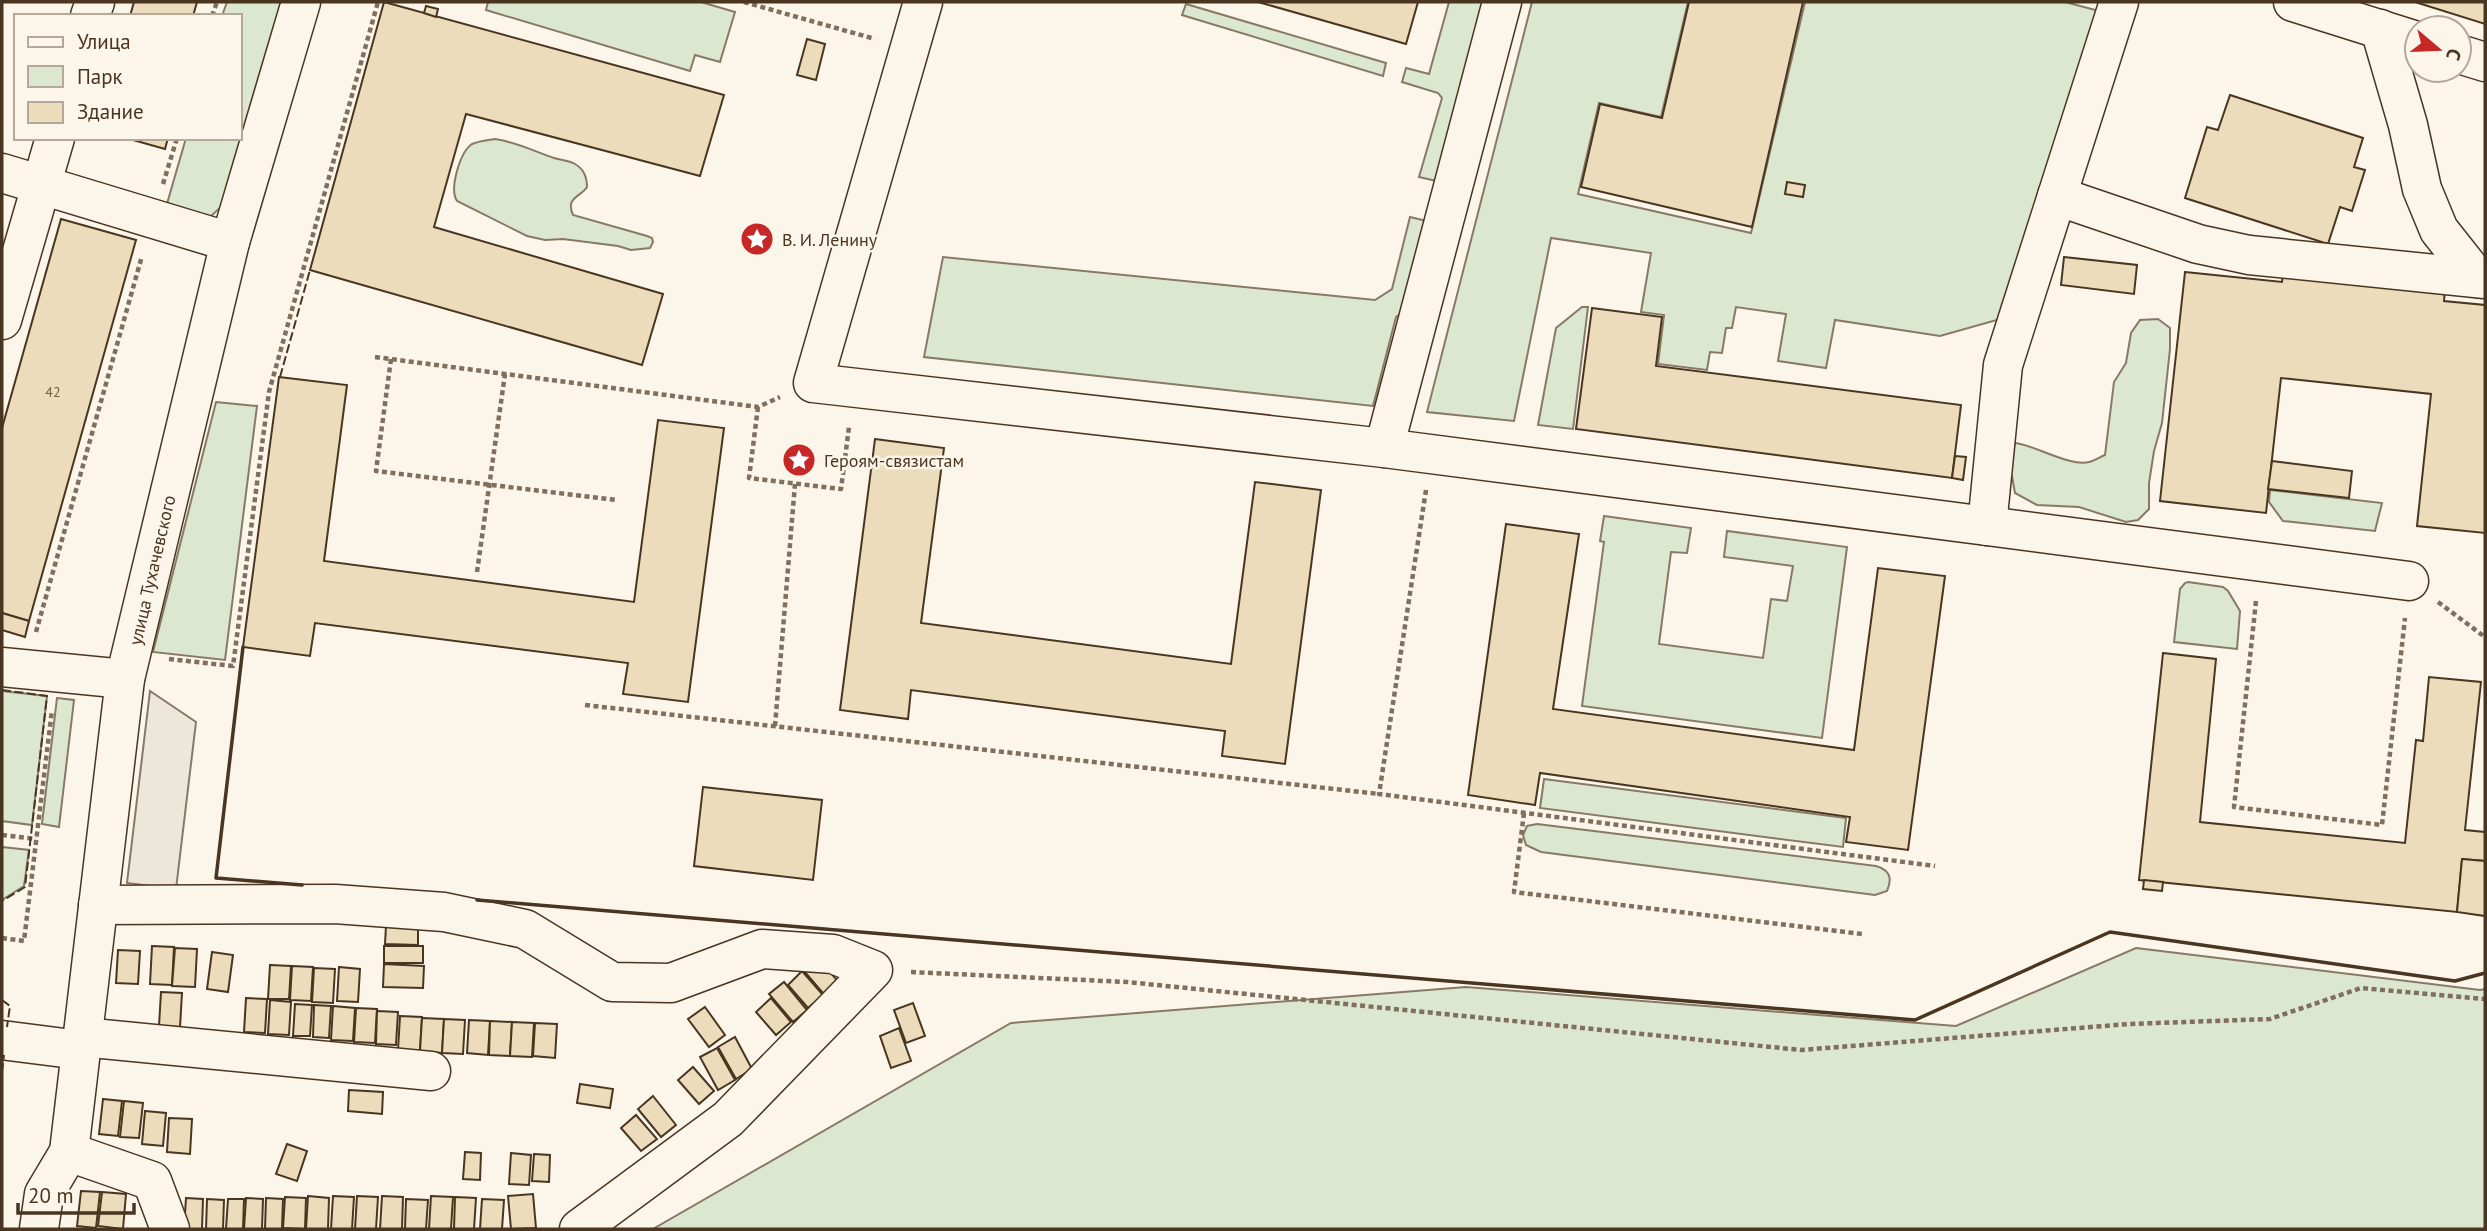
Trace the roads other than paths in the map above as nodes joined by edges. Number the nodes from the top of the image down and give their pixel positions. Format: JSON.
{"nodes":[{"id":1,"x":301,"y":2,"type":"edge"},
{"id":2,"x":923,"y":2,"type":"edge"},
{"id":3,"x":1502,"y":2,"type":"edge"},
{"id":4,"x":2119,"y":2,"type":"edge"},
{"id":5,"x":2293,"y":2,"type":"edge"},
{"id":6,"x":2380,"y":29,"type":"junction"},
{"id":7,"x":2403,"y":36,"type":"edge"},
{"id":8,"x":54,"y":140,"type":"edge"},
{"id":9,"x":2,"y":173,"type":"edge"},
{"id":10,"x":41,"y":185,"type":"junction"},
{"id":11,"x":2057,"y":196,"type":"junction"},
{"id":12,"x":230,"y":242,"type":"junction"},
{"id":13,"x":2481,"y":279,"type":"edge"},
{"id":14,"x":2,"y":320,"type":"edge"},
{"id":15,"x":1384,"y":448,"type":"junction"},
{"id":16,"x":1987,"y":526,"type":"junction"},
{"id":17,"x":2409,"y":581,"type":"road end"},
{"id":18,"x":2,"y":667,"type":"edge"},
{"id":19,"x":128,"y":667,"type":"junction"},
{"id":20,"x":97,"y":905,"type":"junction"},
{"id":21,"x":2,"y":1040,"type":"edge"},
{"id":22,"x":81,"y":1043,"type":"junction"},
{"id":23,"x":431,"y":1071,"type":"dead end"},
{"id":24,"x":69,"y":1152,"type":"junction"},
{"id":25,"x":39,"y":1229,"type":"edge"},
{"id":26,"x":170,"y":1229,"type":"edge"},
{"id":27,"x":579,"y":1229,"type":"edge"}],
"edges":[{"from":1,"to":12,"type":"street","name":"улица Тухачевского"},
{"from":2,"to":15,"type":"street"},
{"from":3,"to":15,"type":"street"},
{"from":4,"to":11,"type":"street"},
{"from":5,"to":6,"type":"street"},
{"from":6,"to":7,"type":"street"},
{"from":6,"to":13,"type":"street"},
{"from":8,"to":10,"type":"street"},
{"from":9,"to":10,"type":"street"},
{"from":10,"to":12,"type":"street"},
{"from":10,"to":14,"type":"street"},
{"from":11,"to":13,"type":"street"},
{"from":11,"to":16,"type":"street"},
{"from":12,"to":19,"type":"street","name":"улица Тухачевского"},
{"from":15,"to":16,"type":"street"},
{"from":16,"to":17,"type":"street"},
{"from":18,"to":19,"type":"street"},
{"from":19,"to":20,"type":"street","name":"улица Тухачевского"},
{"from":20,"to":22,"type":"street","name":"улица Тухачевского"},
{"from":20,"to":27,"type":"street"},
{"from":21,"to":22,"type":"street"},
{"from":22,"to":23,"type":"street"},
{"from":22,"to":24,"type":"street","name":"улица Тухачевского"},
{"from":24,"to":25,"type":"street"},
{"from":24,"to":26,"type":"street"}]}
